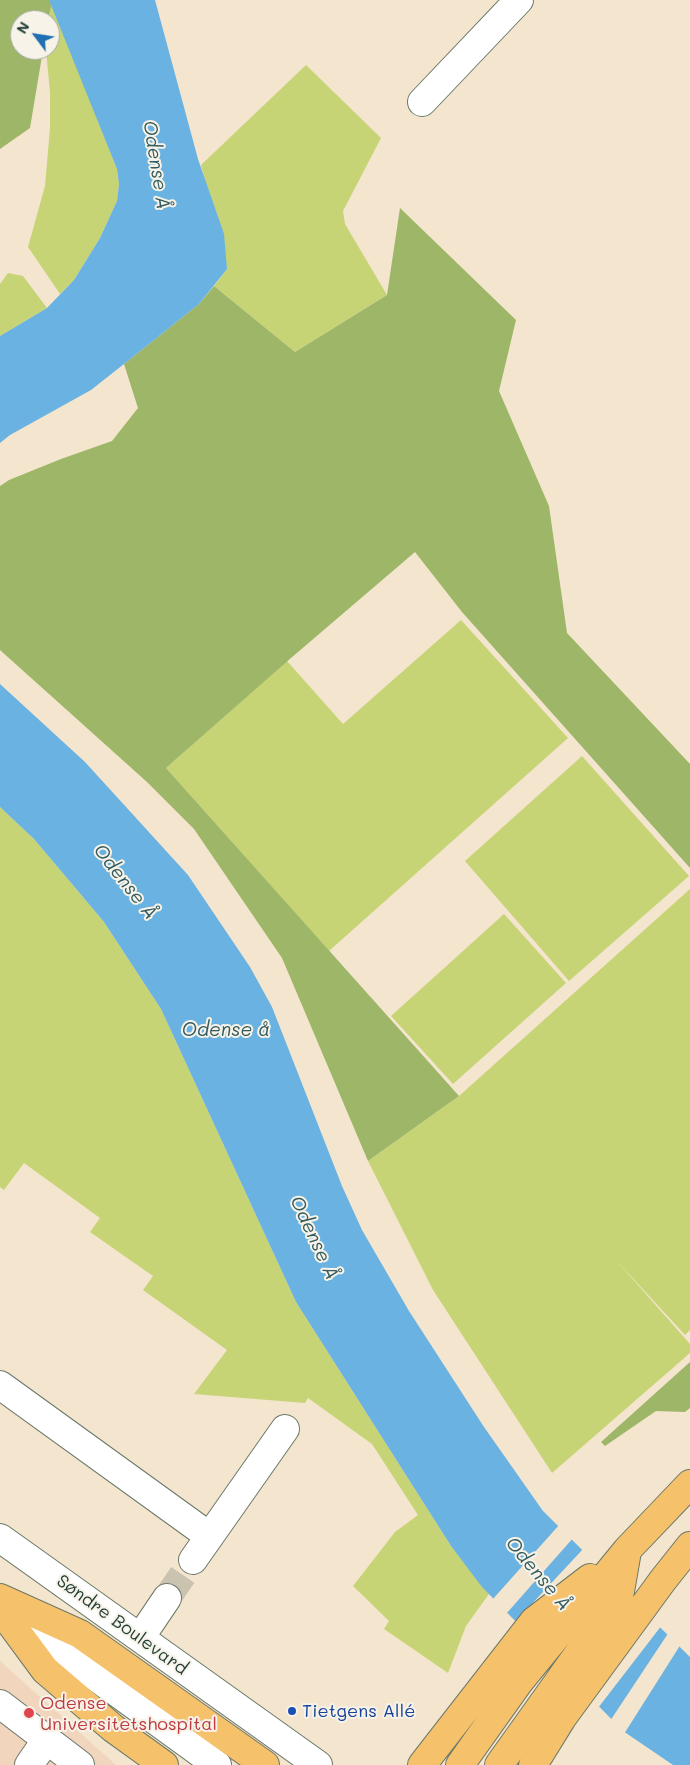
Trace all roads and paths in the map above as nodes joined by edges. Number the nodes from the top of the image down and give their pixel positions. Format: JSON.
{"nodes":[{"id":1,"x":519,"y":0,"type":"edge"},
{"id":2,"x":422,"y":102,"type":"dead end"},
{"id":3,"x":0,"y":1385,"type":"edge"},
{"id":4,"x":285,"y":1429,"type":"dead end"},
{"id":5,"x":690,"y":1484,"type":"edge"},
{"id":6,"x":209,"y":1536,"type":"junction"},
{"id":7,"x":0,"y":1538,"type":"edge"},
{"id":8,"x":690,"y":1546,"type":"edge"},
{"id":9,"x":627,"y":1550,"type":"junction"},
{"id":10,"x":193,"y":1560,"type":"tunnel mouth"},
{"id":11,"x":0,"y":1598,"type":"edge"},
{"id":12,"x":168,"y":1598,"type":"tunnel mouth"},
{"id":13,"x":0,"y":1603,"type":"edge"},
{"id":14,"x":0,"y":1609,"type":"edge"},
{"id":15,"x":140,"y":1638,"type":"junction"},
{"id":16,"x":0,"y":1704,"type":"edge"},
{"id":17,"x":552,"y":1711,"type":"junction"},
{"id":18,"x":47,"y":1739,"type":"junction"},
{"id":19,"x":28,"y":1765,"type":"edge"},
{"id":20,"x":80,"y":1765,"type":"edge"},
{"id":21,"x":164,"y":1765,"type":"edge"},
{"id":22,"x":217,"y":1765,"type":"edge"},
{"id":23,"x":265,"y":1765,"type":"edge"},
{"id":24,"x":318,"y":1765,"type":"edge"},
{"id":25,"x":422,"y":1765,"type":"edge"},
{"id":26,"x":460,"y":1765,"type":"edge"},
{"id":27,"x":499,"y":1765,"type":"edge"},
{"id":28,"x":533,"y":1765,"type":"edge"}],
"edges":[{"from":1,"to":2,"type":"street"},
{"from":3,"to":6,"type":"street"},
{"from":4,"to":6,"type":"street"},
{"from":5,"to":9,"type":"main road"},
{"from":6,"to":10,"type":"street"},
{"from":7,"to":15,"type":"street","name":"Søndre Boulevard"},
{"from":8,"to":17,"type":"main road"},
{"from":9,"to":17,"type":"main road"},
{"from":9,"to":25,"type":"main road"},
{"from":9,"to":26,"type":"main road"},
{"from":11,"to":23,"type":"main road"},
{"from":12,"to":15,"type":"street"},
{"from":13,"to":22,"type":"street"},
{"from":14,"to":21,"type":"main road"},
{"from":15,"to":24,"type":"street","name":"Søndre Boulevard"},
{"from":16,"to":18,"type":"street"},
{"from":17,"to":27,"type":"main road"},
{"from":17,"to":28,"type":"main road"},
{"from":18,"to":19,"type":"street"},
{"from":18,"to":20,"type":"street"}]}
